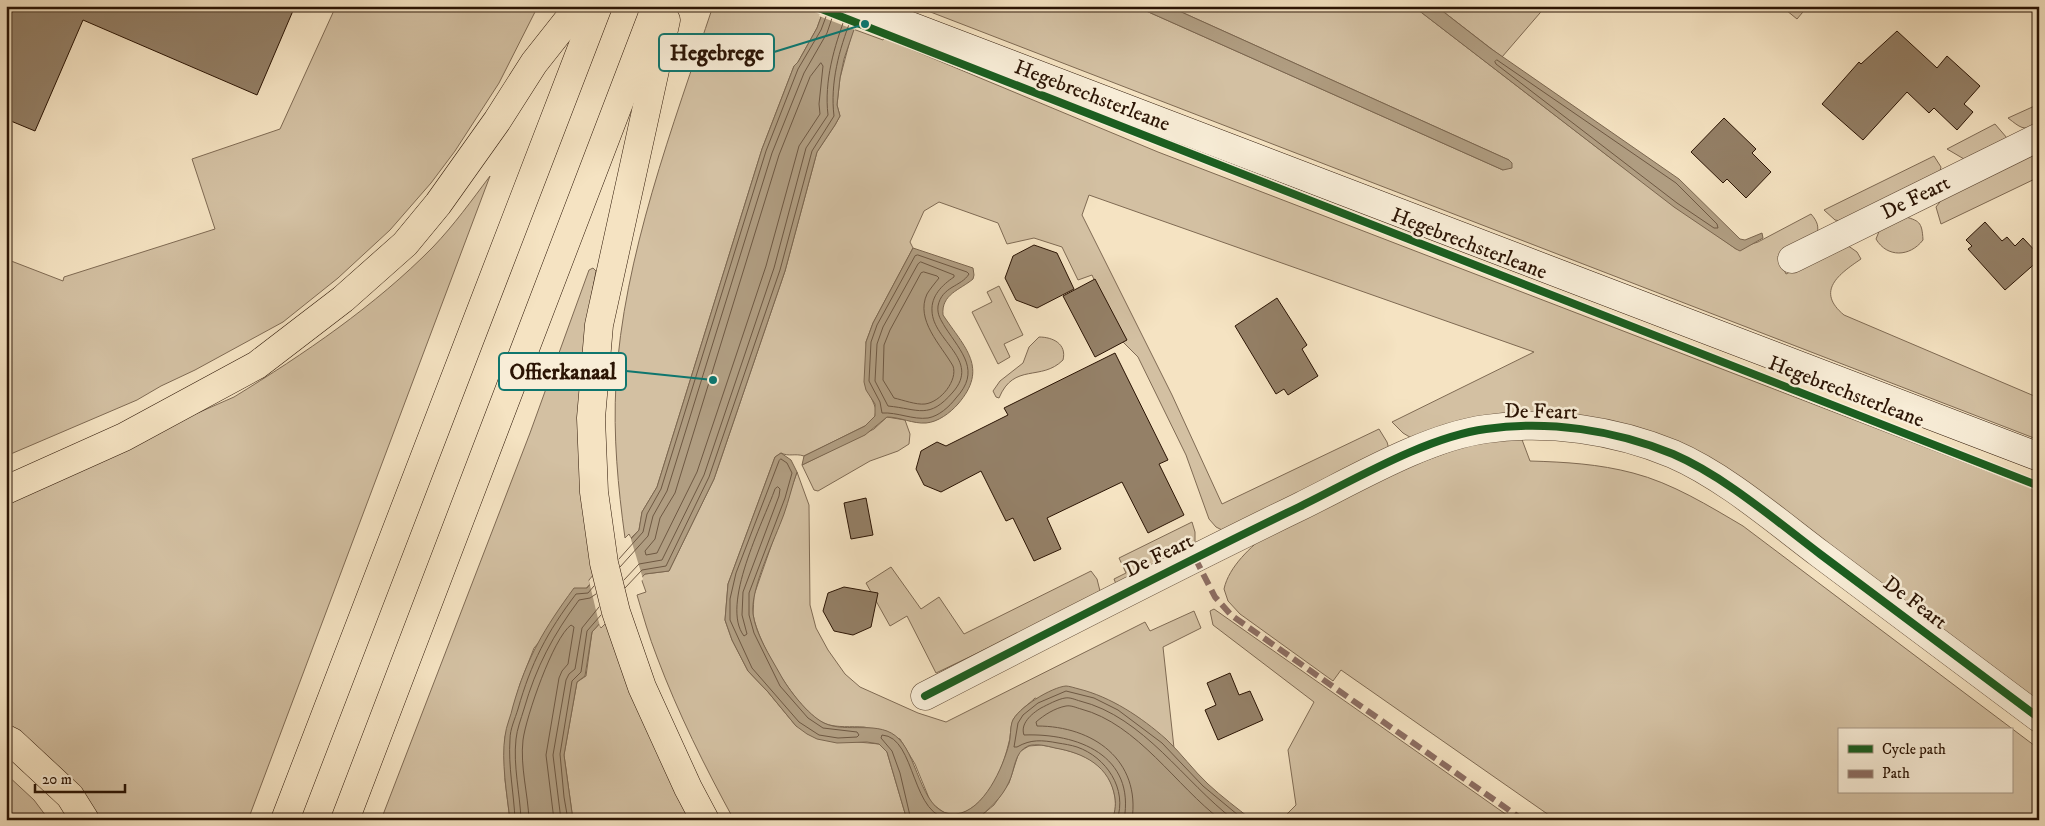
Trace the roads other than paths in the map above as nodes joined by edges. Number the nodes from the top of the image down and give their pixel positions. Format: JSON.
{"nodes":[{"id":1,"x":579,"y":6,"type":"edge"},
{"id":2,"x":598,"y":6,"type":"edge"},
{"id":3,"x":656,"y":6,"type":"edge"},
{"id":4,"x":669,"y":6,"type":"edge"},
{"id":5,"x":858,"y":6,"type":"edge"},
{"id":6,"x":2039,"y":137,"type":"edge"},
{"id":7,"x":1792,"y":259,"type":"dead end"},
{"id":8,"x":2039,"y":457,"type":"edge"},
{"id":9,"x":6,"y":490,"type":"edge"},
{"id":10,"x":925,"y":696,"type":"dead end"},
{"id":11,"x":2039,"y":718,"type":"edge"},
{"id":12,"x":6,"y":739,"type":"edge"},
{"id":13,"x":85,"y":820,"type":"edge"},
{"id":14,"x":285,"y":820,"type":"edge"},
{"id":15,"x":345,"y":820,"type":"edge"},
{"id":16,"x":705,"y":820,"type":"edge"}],
"edges":[{"from":1,"to":9,"type":"highway"},
{"from":2,"to":14,"type":"highway"},
{"from":3,"to":15,"type":"highway"},
{"from":4,"to":16,"type":"highway"},
{"from":5,"to":8,"type":"street","name":"Hegebrechsterleane"},
{"from":6,"to":7,"type":"street","name":"De Feart"},
{"from":10,"to":11,"type":"street","name":"De Feart"},
{"from":12,"to":13,"type":"highway"}]}
